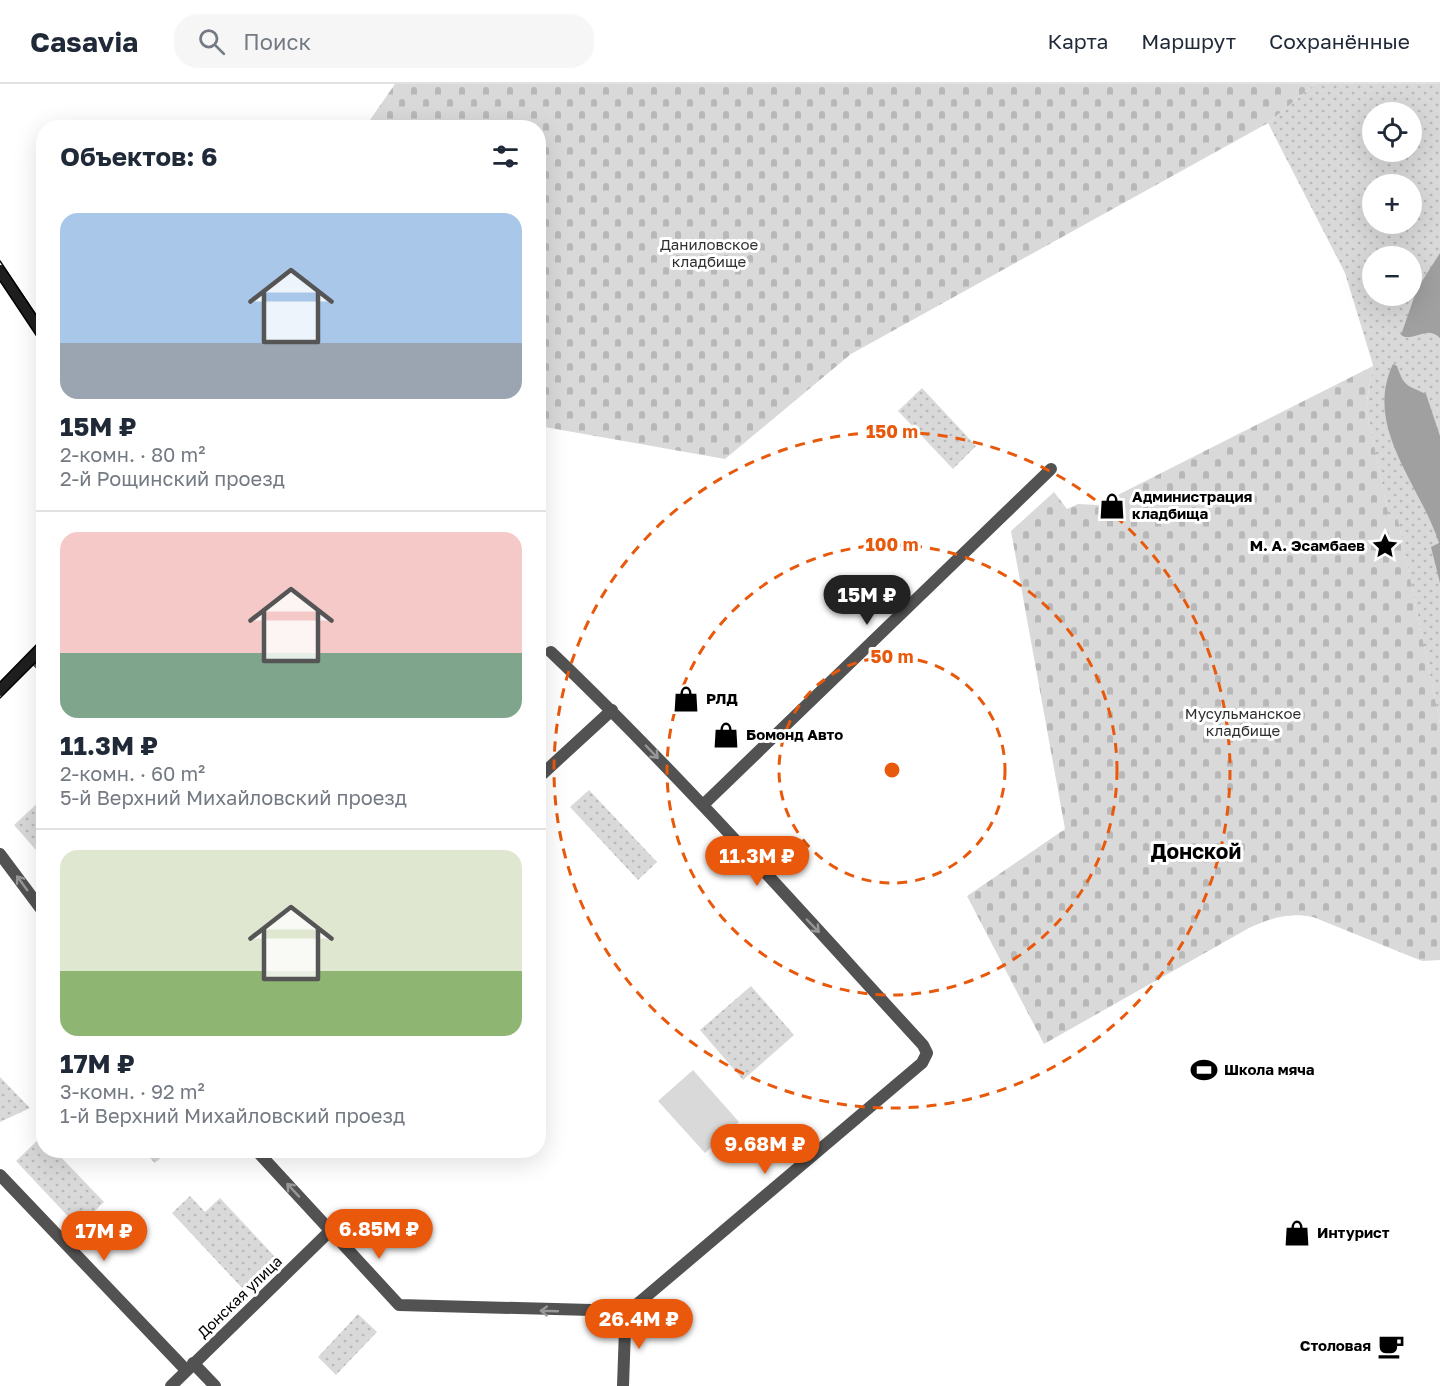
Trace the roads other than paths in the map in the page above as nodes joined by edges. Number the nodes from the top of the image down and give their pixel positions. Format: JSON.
{"nodes":[{"id":1,"x":0,"y":271,"type":"edge"},
{"id":2,"x":36,"y":324,"type":"edge"},
{"id":3,"x":1051,"y":469,"type":"dead end"},
{"id":4,"x":551,"y":652,"type":"dead end"},
{"id":5,"x":36,"y":654,"type":"edge"},
{"id":6,"x":33,"y":657,"type":"junction"},
{"id":7,"x":36,"y":660,"type":"edge"},
{"id":8,"x":0,"y":690,"type":"edge"},
{"id":9,"x":612,"y":710,"type":"junction"},
{"id":10,"x":546,"y":771,"type":"edge"},
{"id":11,"x":704,"y":805,"type":"junction"},
{"id":12,"x":0,"y":854,"type":"edge"},
{"id":13,"x":36,"y":902,"type":"edge"},
{"id":14,"x":264,"y":1158,"type":"edge"},
{"id":15,"x":0,"y":1175,"type":"edge"},
{"id":16,"x":331,"y":1230,"type":"junction"},
{"id":17,"x":629,"y":1311,"type":"junction"},
{"id":18,"x":189,"y":1367,"type":"junction"},
{"id":19,"x":171,"y":1386,"type":"edge"},
{"id":20,"x":216,"y":1386,"type":"edge"},
{"id":21,"x":624,"y":1386,"type":"edge"}],
"edges":[{"from":1,"to":2,"type":"street"},
{"from":3,"to":11,"type":"street"},
{"from":4,"to":9,"type":"street"},
{"from":5,"to":6,"type":"street"},
{"from":6,"to":7,"type":"street"},
{"from":6,"to":8,"type":"street"},
{"from":9,"to":10,"type":"street"},
{"from":9,"to":11,"type":"street","one_way":true},
{"from":11,"to":17,"type":"street","one_way":true},
{"from":13,"to":12,"type":"street","one_way":true},
{"from":16,"to":14,"type":"street","one_way":true},
{"from":15,"to":18,"type":"street"},
{"from":17,"to":16,"type":"street","one_way":true},
{"from":16,"to":18,"type":"street","name":"Донская улица"},
{"from":17,"to":21,"type":"street"},
{"from":18,"to":19,"type":"street","name":"Донская улица"},
{"from":18,"to":20,"type":"street"}]}
